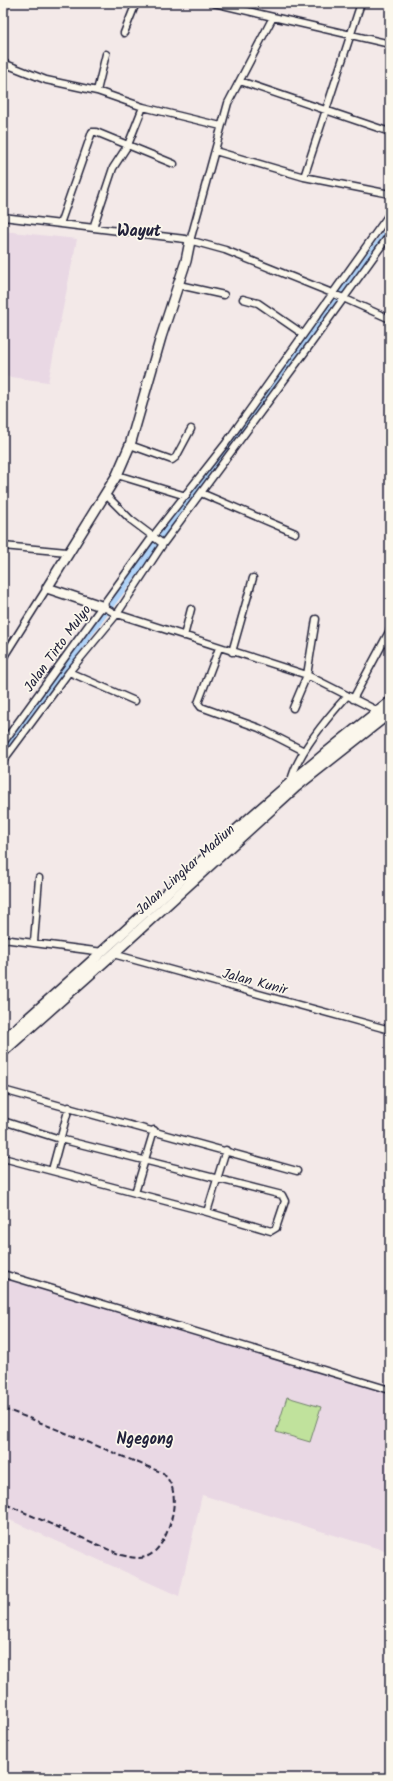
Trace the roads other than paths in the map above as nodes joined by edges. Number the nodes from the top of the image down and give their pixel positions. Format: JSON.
{"nodes":[{"id":1,"x":5,"y":3,"type":"edge"},
{"id":2,"x":136,"y":3,"type":"edge"},
{"id":3,"x":216,"y":3,"type":"edge"},
{"id":4,"x":361,"y":3,"type":"edge"},
{"id":5,"x":3,"y":15,"type":"edge"},
{"id":6,"x":273,"y":17,"type":"junction"},
{"id":7,"x":124,"y":33,"type":"dead end"},
{"id":8,"x":352,"y":34,"type":"junction"},
{"id":9,"x":390,"y":44,"type":"edge"},
{"id":10,"x":106,"y":54,"type":"dead end"},
{"id":11,"x":3,"y":63,"type":"edge"},
{"id":12,"x":240,"y":81,"type":"junction"},
{"id":13,"x":97,"y":90,"type":"junction"},
{"id":14,"x":143,"y":107,"type":"junction"},
{"id":15,"x":325,"y":111,"type":"junction"},
{"id":16,"x":221,"y":126,"type":"junction"},
{"id":17,"x":390,"y":132,"type":"edge"},
{"id":18,"x":128,"y":145,"type":"junction"},
{"id":19,"x":215,"y":151,"type":"junction"},
{"id":20,"x":174,"y":164,"type":"dead end"},
{"id":21,"x":304,"y":177,"type":"junction"},
{"id":22,"x":390,"y":194,"type":"edge"},
{"id":23,"x":390,"y":214,"type":"edge"},
{"id":24,"x":3,"y":217,"type":"edge"},
{"id":25,"x":60,"y":224,"type":"junction"},
{"id":26,"x":93,"y":228,"type":"junction"},
{"id":27,"x":390,"y":234,"type":"edge"},
{"id":28,"x":190,"y":241,"type":"junction"},
{"id":29,"x":179,"y":285,"type":"junction"},
{"id":30,"x":333,"y":293,"type":"junction"},
{"id":31,"x":224,"y":295,"type":"dead end"},
{"id":32,"x":343,"y":298,"type":"junction"},
{"id":33,"x":243,"y":299,"type":"dead end"},
{"id":34,"x":390,"y":318,"type":"edge"},
{"id":35,"x":303,"y":334,"type":"junction"},
{"id":36,"x":191,"y":429,"type":"dead end"},
{"id":37,"x":130,"y":445,"type":"junction"},
{"id":38,"x":117,"y":475,"type":"junction"},
{"id":39,"x":201,"y":493,"type":"junction"},
{"id":40,"x":105,"y":494,"type":"junction"},
{"id":41,"x":186,"y":496,"type":"junction"},
{"id":42,"x":295,"y":533,"type":"dead end"},
{"id":43,"x":154,"y":537,"type":"junction"},
{"id":44,"x":162,"y":543,"type":"junction"},
{"id":45,"x":3,"y":546,"type":"edge"},
{"id":46,"x":68,"y":552,"type":"junction"},
{"id":47,"x":253,"y":578,"type":"dead end"},
{"id":48,"x":46,"y":588,"type":"junction"},
{"id":49,"x":103,"y":606,"type":"junction"},
{"id":50,"x":191,"y":609,"type":"dead end"},
{"id":51,"x":115,"y":614,"type":"junction"},
{"id":52,"x":316,"y":619,"type":"dead end"},
{"id":53,"x":390,"y":630,"type":"edge"},
{"id":54,"x":184,"y":636,"type":"junction"},
{"id":55,"x":219,"y":648,"type":"junction"},
{"id":56,"x":232,"y":652,"type":"junction"},
{"id":57,"x":3,"y":658,"type":"edge"},
{"id":58,"x":69,"y":672,"type":"junction"},
{"id":59,"x":307,"y":675,"type":"junction"},
{"id":60,"x":350,"y":697,"type":"junction"},
{"id":61,"x":135,"y":701,"type":"dead end"},
{"id":62,"x":390,"y":702,"type":"edge"},
{"id":63,"x":293,"y":708,"type":"dead end"},
{"id":64,"x":378,"y":711,"type":"junction"},
{"id":65,"x":390,"y":713,"type":"edge"},
{"id":66,"x":3,"y":743,"type":"edge"},
{"id":67,"x":304,"y":751,"type":"junction"},
{"id":68,"x":3,"y":761,"type":"edge"},
{"id":69,"x":294,"y":784,"type":"junction"},
{"id":70,"x":39,"y":878,"type":"dead end"},
{"id":71,"x":3,"y":939,"type":"edge"},
{"id":72,"x":34,"y":942,"type":"junction"},
{"id":73,"x":103,"y":952,"type":"junction"},
{"id":74,"x":113,"y":954,"type":"junction"},
{"id":75,"x":390,"y":1030,"type":"edge"},
{"id":76,"x":3,"y":1040,"type":"edge"},
{"id":77,"x":3,"y":1052,"type":"edge"},
{"id":78,"x":3,"y":1090,"type":"edge"},
{"id":79,"x":69,"y":1107,"type":"junction"},
{"id":80,"x":3,"y":1121,"type":"edge"},
{"id":81,"x":154,"y":1130,"type":"junction"},
{"id":82,"x":60,"y":1139,"type":"junction"},
{"id":83,"x":226,"y":1150,"type":"junction"},
{"id":84,"x":3,"y":1158,"type":"edge"},
{"id":85,"x":144,"y":1159,"type":"junction"},
{"id":86,"x":52,"y":1170,"type":"junction"},
{"id":87,"x":297,"y":1171,"type":"dead end"},
{"id":88,"x":217,"y":1178,"type":"junction"},
{"id":89,"x":135,"y":1193,"type":"junction"},
{"id":90,"x":207,"y":1212,"type":"junction"},
{"id":91,"x":3,"y":1274,"type":"edge"},
{"id":92,"x":390,"y":1390,"type":"edge"}],
"edges":[{"from":1,"to":5,"type":"street"},
{"from":2,"to":7,"type":"street"},
{"from":3,"to":6,"type":"street"},
{"from":4,"to":8,"type":"street"},
{"from":6,"to":8,"type":"street"},
{"from":6,"to":12,"type":"street"},
{"from":8,"to":9,"type":"street"},
{"from":8,"to":15,"type":"street"},
{"from":10,"to":13,"type":"street"},
{"from":11,"to":13,"type":"street"},
{"from":12,"to":15,"type":"street"},
{"from":12,"to":16,"type":"street"},
{"from":13,"to":14,"type":"street"},
{"from":14,"to":16,"type":"street"},
{"from":14,"to":18,"type":"street"},
{"from":15,"to":17,"type":"street"},
{"from":15,"to":21,"type":"street"},
{"from":16,"to":19,"type":"street"},
{"from":18,"to":20,"type":"street"},
{"from":18,"to":25,"type":"street"},
{"from":18,"to":26,"type":"street"},
{"from":19,"to":21,"type":"street"},
{"from":19,"to":28,"type":"street"},
{"from":21,"to":22,"type":"street"},
{"from":23,"to":30,"type":"street","name":"Jalan Tirto Mulyo"},
{"from":24,"to":25,"type":"street"},
{"from":25,"to":26,"type":"street"},
{"from":26,"to":28,"type":"street"},
{"from":27,"to":32,"type":"street"},
{"from":28,"to":29,"type":"main road"},
{"from":28,"to":30,"type":"street"},
{"from":29,"to":31,"type":"street"},
{"from":29,"to":37,"type":"main road"},
{"from":30,"to":32,"type":"street"},
{"from":30,"to":35,"type":"street","name":"Jalan Tirto Mulyo"},
{"from":32,"to":34,"type":"street"},
{"from":32,"to":39,"type":"street"},
{"from":33,"to":35,"type":"street"},
{"from":35,"to":41,"type":"street","name":"Jalan Tirto Mulyo"},
{"from":36,"to":37,"type":"street"},
{"from":37,"to":38,"type":"main road"},
{"from":38,"to":40,"type":"main road"},
{"from":38,"to":41,"type":"street"},
{"from":39,"to":42,"type":"street"},
{"from":39,"to":44,"type":"street"},
{"from":40,"to":43,"type":"street"},
{"from":40,"to":46,"type":"main road"},
{"from":41,"to":43,"type":"street","name":"Jalan Tirto Mulyo"},
{"from":43,"to":44,"type":"street"},
{"from":43,"to":49,"type":"street","name":"Jalan Tirto Mulyo"},
{"from":44,"to":51,"type":"street"},
{"from":45,"to":46,"type":"street"},
{"from":46,"to":48,"type":"main road"},
{"from":47,"to":56,"type":"street"},
{"from":48,"to":49,"type":"main road"},
{"from":48,"to":57,"type":"street"},
{"from":49,"to":51,"type":"street"},
{"from":49,"to":66,"type":"street","name":"Jalan Tirto Mulyo"},
{"from":50,"to":54,"type":"street"},
{"from":51,"to":54,"type":"street"},
{"from":51,"to":58,"type":"street"},
{"from":52,"to":59,"type":"street"},
{"from":53,"to":60,"type":"street"},
{"from":54,"to":55,"type":"street"},
{"from":55,"to":56,"type":"street"},
{"from":55,"to":67,"type":"street"},
{"from":56,"to":59,"type":"street"},
{"from":58,"to":61,"type":"street"},
{"from":58,"to":68,"type":"street"},
{"from":59,"to":60,"type":"street"},
{"from":59,"to":63,"type":"street"},
{"from":60,"to":64,"type":"street"},
{"from":60,"to":67,"type":"street"},
{"from":62,"to":64,"type":"main road","name":"Jalan Lingkar Madiun"},
{"from":64,"to":69,"type":"main road","name":"Jalan Lingkar Madiun"},
{"from":65,"to":69,"type":"main road","name":"Jalan Lingkar Madiun"},
{"from":67,"to":69,"type":"street"},
{"from":69,"to":73,"type":"main road","name":"Jalan Lingkar Madiun"},
{"from":69,"to":74,"type":"main road","name":"Jalan Lingkar Madiun"},
{"from":70,"to":72,"type":"street"},
{"from":71,"to":72,"type":"street"},
{"from":72,"to":73,"type":"street"},
{"from":73,"to":76,"type":"main road","name":"Jalan Lingkar Madiun"},
{"from":74,"to":75,"type":"street","name":"Jalan Kunir"},
{"from":74,"to":77,"type":"main road","name":"Jalan Lingkar Madiun"},
{"from":78,"to":79,"type":"street"},
{"from":79,"to":81,"type":"street"},
{"from":79,"to":82,"type":"street"},
{"from":80,"to":82,"type":"street"},
{"from":81,"to":83,"type":"street"},
{"from":81,"to":85,"type":"street"},
{"from":82,"to":85,"type":"street"},
{"from":82,"to":86,"type":"street"},
{"from":83,"to":87,"type":"street"},
{"from":83,"to":88,"type":"street"},
{"from":84,"to":86,"type":"street"},
{"from":85,"to":88,"type":"street"},
{"from":85,"to":89,"type":"street"},
{"from":86,"to":89,"type":"street"},
{"from":88,"to":90,"type":"street"},
{"from":88,"to":90,"type":"street"},
{"from":89,"to":90,"type":"street"},
{"from":91,"to":92,"type":"street"}]}
